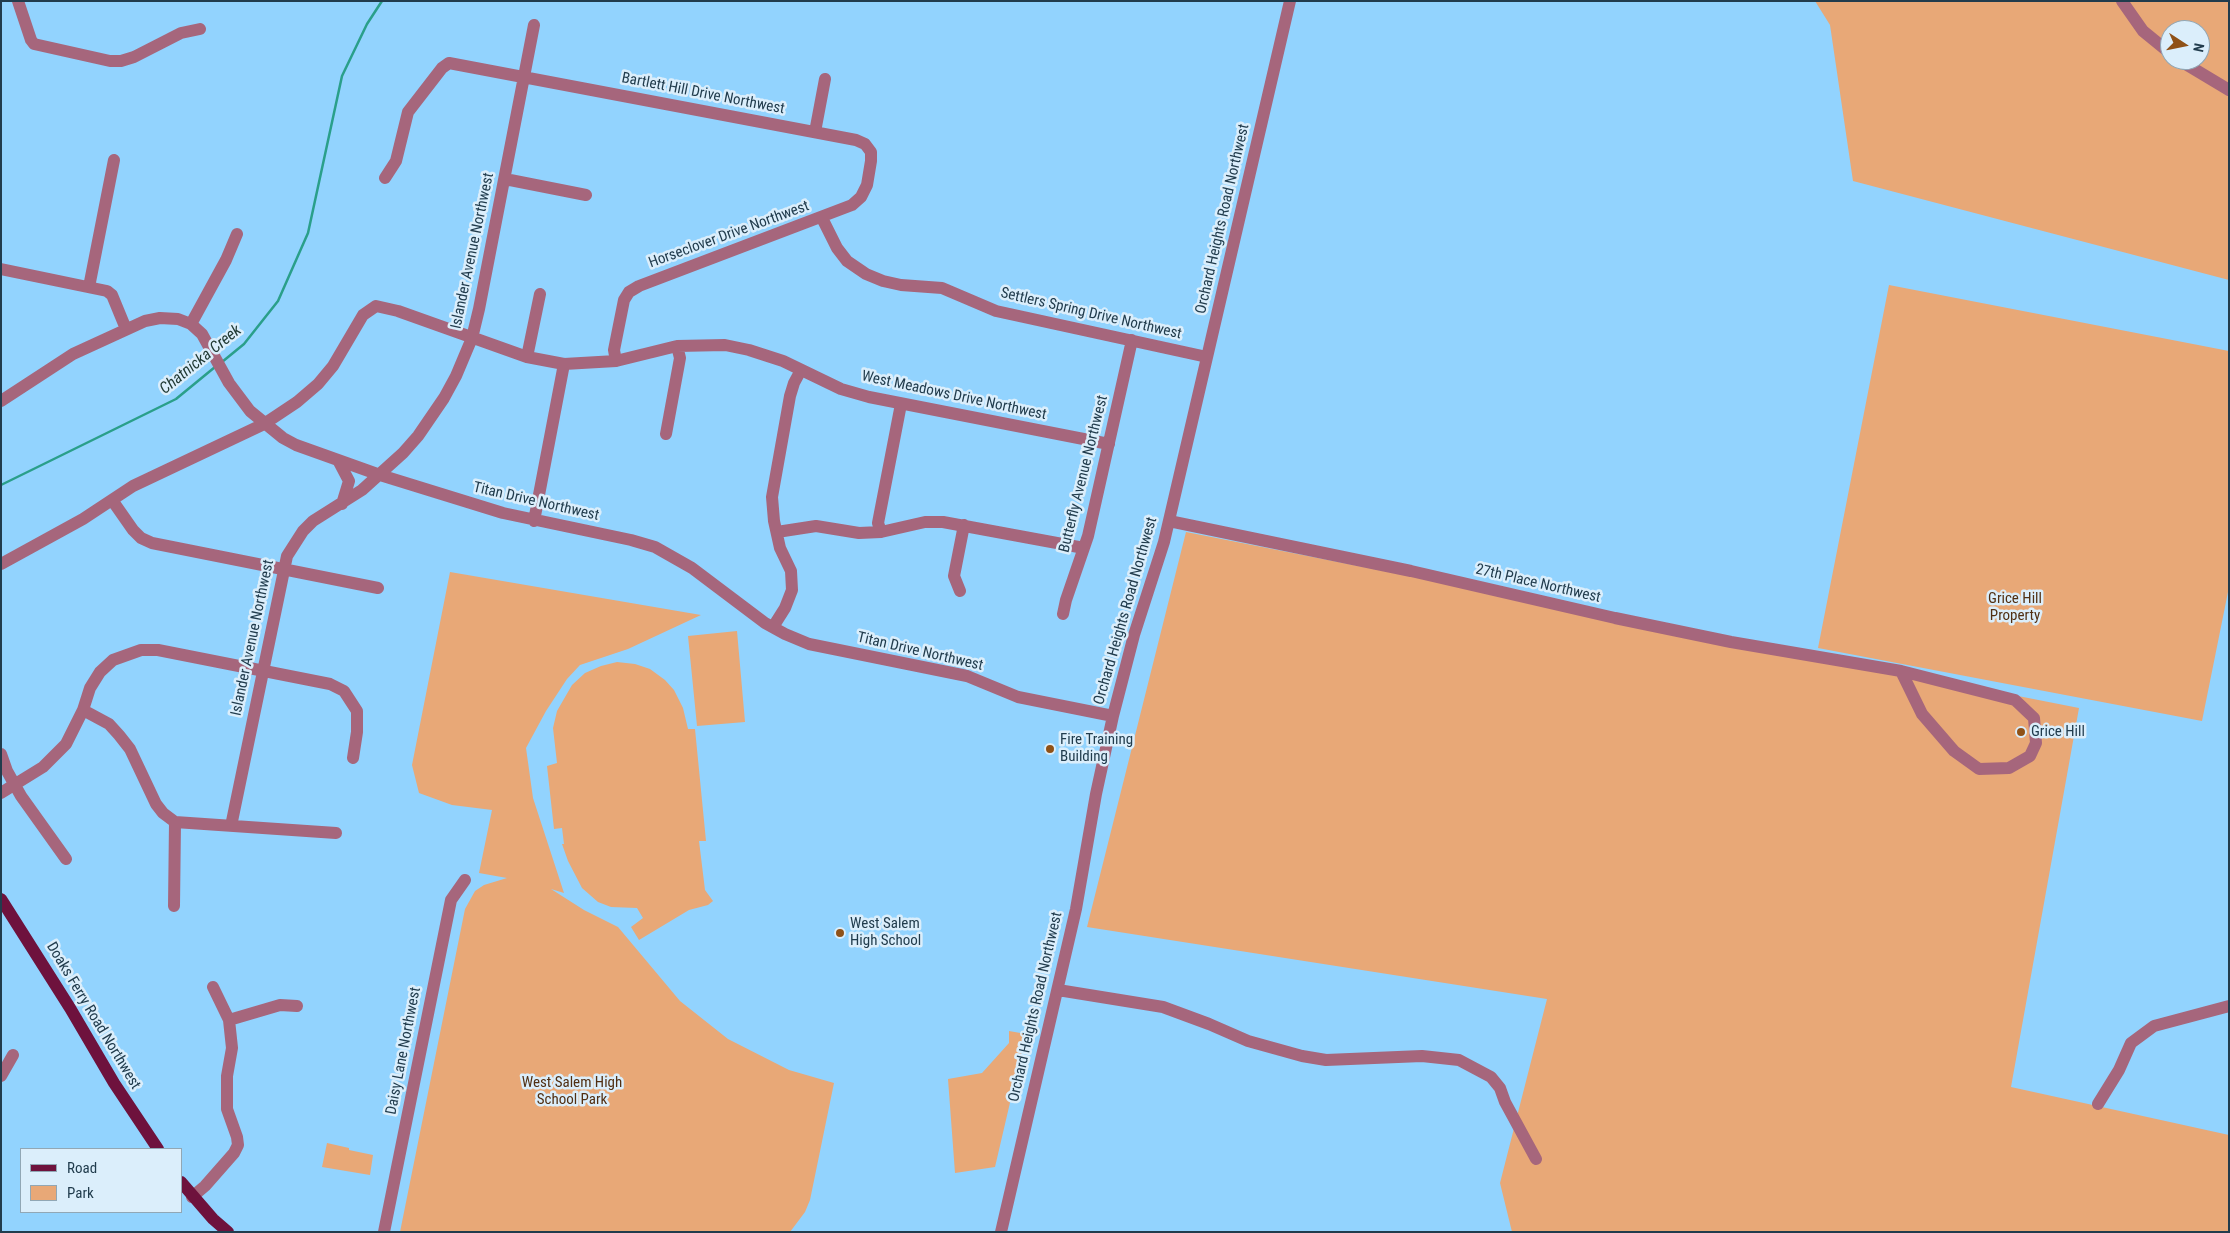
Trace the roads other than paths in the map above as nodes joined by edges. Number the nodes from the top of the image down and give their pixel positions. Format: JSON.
{"nodes":[{"id":1,"x":18,"y":1,"type":"edge"},
{"id":2,"x":1290,"y":1,"type":"edge"},
{"id":3,"x":2122,"y":1,"type":"edge"},
{"id":4,"x":534,"y":25,"type":"dead end"},
{"id":5,"x":200,"y":29,"type":"dead end"},
{"id":6,"x":2160,"y":45,"type":"edge"},
{"id":7,"x":2196,"y":70,"type":"edge"},
{"id":8,"x":524,"y":76,"type":"junction"},
{"id":9,"x":826,"y":79,"type":"dead end"},
{"id":10,"x":2229,"y":90,"type":"edge"},
{"id":11,"x":815,"y":132,"type":"junction"},
{"id":12,"x":870,"y":152,"type":"joint"},
{"id":13,"x":114,"y":160,"type":"dead end"},
{"id":14,"x":385,"y":178,"type":"dead end"},
{"id":15,"x":504,"y":179,"type":"junction"},
{"id":16,"x":586,"y":195,"type":"dead end"},
{"id":17,"x":822,"y":218,"type":"junction"},
{"id":18,"x":237,"y":234,"type":"dead end"},
{"id":19,"x":1,"y":268,"type":"edge"},
{"id":20,"x":89,"y":286,"type":"junction"},
{"id":21,"x":540,"y":294,"type":"dead end"},
{"id":22,"x":190,"y":324,"type":"junction"},
{"id":23,"x":126,"y":330,"type":"junction"},
{"id":24,"x":472,"y":338,"type":"junction"},
{"id":25,"x":1132,"y":340,"type":"junction"},
{"id":26,"x":677,"y":346,"type":"junction"},
{"id":27,"x":526,"y":357,"type":"junction"},
{"id":28,"x":1208,"y":357,"type":"junction"},
{"id":29,"x":616,"y":360,"type":"junction"},
{"id":30,"x":564,"y":364,"type":"junction"},
{"id":31,"x":801,"y":370,"type":"junction"},
{"id":32,"x":1,"y":401,"type":"edge"},
{"id":33,"x":901,"y":404,"type":"junction"},
{"id":34,"x":264,"y":424,"type":"junction"},
{"id":35,"x":666,"y":434,"type":"dead end"},
{"id":36,"x":1109,"y":444,"type":"junction"},
{"id":37,"x":339,"y":462,"type":"junction"},
{"id":38,"x":380,"y":475,"type":"junction"},
{"id":39,"x":112,"y":500,"type":"junction"},
{"id":40,"x":342,"y":504,"type":"junction"},
{"id":41,"x":534,"y":520,"type":"junction"},
{"id":42,"x":1169,"y":521,"type":"junction"},
{"id":43,"x":964,"y":525,"type":"junction"},
{"id":44,"x":777,"y":532,"type":"junction"},
{"id":45,"x":881,"y":532,"type":"junction"},
{"id":46,"x":1084,"y":548,"type":"junction"},
{"id":47,"x":1,"y":564,"type":"edge"},
{"id":48,"x":283,"y":569,"type":"junction"},
{"id":49,"x":378,"y":588,"type":"dead end"},
{"id":50,"x":960,"y":592,"type":"dead end"},
{"id":51,"x":1064,"y":614,"type":"dead end"},
{"id":52,"x":773,"y":627,"type":"junction"},
{"id":53,"x":262,"y":670,"type":"junction"},
{"id":54,"x":1901,"y":671,"type":"junction"},
{"id":55,"x":83,"y":710,"type":"junction"},
{"id":56,"x":1113,"y":716,"type":"junction"},
{"id":57,"x":1,"y":754,"type":"edge"},
{"id":58,"x":352,"y":758,"type":"dead end"},
{"id":59,"x":14,"y":785,"type":"junction"},
{"id":60,"x":1,"y":793,"type":"edge"},
{"id":61,"x":175,"y":822,"type":"junction"},
{"id":62,"x":231,"y":826,"type":"junction"},
{"id":63,"x":336,"y":833,"type":"dead end"},
{"id":64,"x":66,"y":859,"type":"dead end"},
{"id":65,"x":465,"y":880,"type":"dead end"},
{"id":66,"x":1,"y":899,"type":"edge"},
{"id":67,"x":174,"y":906,"type":"dead end"},
{"id":68,"x":213,"y":987,"type":"dead end"},
{"id":69,"x":1058,"y":990,"type":"junction"},
{"id":70,"x":297,"y":1006,"type":"dead end"},
{"id":71,"x":2229,"y":1006,"type":"edge"},
{"id":72,"x":229,"y":1020,"type":"junction"},
{"id":73,"x":13,"y":1055,"type":"dead end"},
{"id":74,"x":1,"y":1076,"type":"edge"},
{"id":75,"x":2098,"y":1104,"type":"dead end"},
{"id":76,"x":157,"y":1148,"type":"edge"},
{"id":77,"x":1536,"y":1159,"type":"dead end"},
{"id":78,"x":182,"y":1183,"type":"edge"},
{"id":79,"x":192,"y":1197,"type":"junction"},
{"id":80,"x":228,"y":1232,"type":"edge"},
{"id":81,"x":384,"y":1232,"type":"edge"},
{"id":82,"x":1001,"y":1232,"type":"edge"}],
"edges":[{"from":1,"to":5,"type":"street"},
{"from":2,"to":28,"type":"street","name":"Orchard Heights Road Northwest"},
{"from":3,"to":6,"type":"street"},
{"from":4,"to":8,"type":"street","name":"Islander Avenue Northwest"},
{"from":7,"to":10,"type":"street"},
{"from":8,"to":11,"type":"street","name":"Bartlett Hill Drive Northwest"},
{"from":8,"to":14,"type":"street","name":"Bartlett Hill Drive Northwest"},
{"from":8,"to":15,"type":"street","name":"Islander Avenue Northwest"},
{"from":9,"to":11,"type":"street"},
{"from":11,"to":12,"type":"street","name":"Bartlett Hill Drive Northwest"},
{"from":12,"to":17,"type":"street","name":"Horseclover Drive Northwest"},
{"from":13,"to":20,"type":"street"},
{"from":15,"to":16,"type":"street"},
{"from":15,"to":24,"type":"street","name":"Islander Avenue Northwest"},
{"from":17,"to":25,"type":"street","name":"Settlers Spring Drive Northwest"},
{"from":17,"to":29,"type":"street","name":"Horseclover Drive Northwest"},
{"from":18,"to":22,"type":"street"},
{"from":19,"to":20,"type":"street"},
{"from":20,"to":23,"type":"street"},
{"from":21,"to":27,"type":"street"},
{"from":22,"to":23,"type":"street"},
{"from":22,"to":34,"type":"street","name":"Titan Drive Northwest"},
{"from":23,"to":32,"type":"street"},
{"from":24,"to":27,"type":"street","name":"West Meadows Drive Northwest"},
{"from":24,"to":34,"type":"street","name":"West Meadows Drive Northwest"},
{"from":24,"to":38,"type":"street","name":"Islander Avenue Northwest"},
{"from":25,"to":28,"type":"street","name":"Settlers Spring Drive Northwest"},
{"from":25,"to":36,"type":"street","name":"Butterfly Avenue Northwest"},
{"from":26,"to":29,"type":"street","name":"West Meadows Drive Northwest"},
{"from":26,"to":31,"type":"street","name":"West Meadows Drive Northwest"},
{"from":26,"to":35,"type":"street"},
{"from":27,"to":30,"type":"street","name":"West Meadows Drive Northwest"},
{"from":28,"to":42,"type":"street","name":"Orchard Heights Road Northwest"},
{"from":29,"to":30,"type":"street","name":"West Meadows Drive Northwest"},
{"from":30,"to":41,"type":"street"},
{"from":31,"to":33,"type":"street","name":"West Meadows Drive Northwest"},
{"from":31,"to":44,"type":"street"},
{"from":33,"to":36,"type":"street","name":"West Meadows Drive Northwest"},
{"from":33,"to":45,"type":"street"},
{"from":34,"to":37,"type":"street","name":"Titan Drive Northwest"},
{"from":34,"to":39,"type":"street","name":"West Meadows Drive Northwest"},
{"from":36,"to":46,"type":"street","name":"Butterfly Avenue Northwest"},
{"from":37,"to":38,"type":"street","name":"Titan Drive Northwest"},
{"from":37,"to":40,"type":"street"},
{"from":38,"to":40,"type":"street","name":"Islander Avenue Northwest"},
{"from":38,"to":41,"type":"street","name":"Titan Drive Northwest"},
{"from":39,"to":47,"type":"street","name":"West Meadows Drive Northwest"},
{"from":39,"to":48,"type":"street"},
{"from":40,"to":48,"type":"street","name":"Islander Avenue Northwest"},
{"from":41,"to":52,"type":"street","name":"Titan Drive Northwest"},
{"from":42,"to":54,"type":"street","name":"27th Place Northwest"},
{"from":42,"to":56,"type":"street","name":"Orchard Heights Road Northwest"},
{"from":43,"to":45,"type":"street"},
{"from":43,"to":46,"type":"street"},
{"from":43,"to":50,"type":"street"},
{"from":44,"to":45,"type":"street"},
{"from":44,"to":52,"type":"street"},
{"from":46,"to":51,"type":"street","name":"Butterfly Avenue Northwest"},
{"from":48,"to":49,"type":"street"},
{"from":48,"to":53,"type":"street","name":"Islander Avenue Northwest"},
{"from":52,"to":56,"type":"street","name":"Titan Drive Northwest"},
{"from":53,"to":55,"type":"street"},
{"from":53,"to":58,"type":"street"},
{"from":53,"to":62,"type":"street","name":"Islander Avenue Northwest"},
{"from":54,"to":54,"type":"street","name":"27th Place Northwest"},
{"from":55,"to":59,"type":"street"},
{"from":55,"to":61,"type":"street"},
{"from":56,"to":69,"type":"street","name":"Orchard Heights Road Northwest"},
{"from":57,"to":59,"type":"street"},
{"from":59,"to":60,"type":"street"},
{"from":59,"to":64,"type":"street"},
{"from":61,"to":62,"type":"street"},
{"from":61,"to":67,"type":"street"},
{"from":62,"to":63,"type":"street"},
{"from":65,"to":81,"type":"street","name":"Daisy Lane Northwest"},
{"from":66,"to":76,"type":"main road","name":"Doaks Ferry Road Northwest"},
{"from":68,"to":72,"type":"street"},
{"from":69,"to":77,"type":"street"},
{"from":69,"to":82,"type":"street","name":"Orchard Heights Road Northwest"},
{"from":70,"to":72,"type":"street"},
{"from":71,"to":75,"type":"street"},
{"from":72,"to":79,"type":"street"},
{"from":73,"to":74,"type":"street"},
{"from":78,"to":79,"type":"main road"},
{"from":79,"to":80,"type":"main road"}]}
